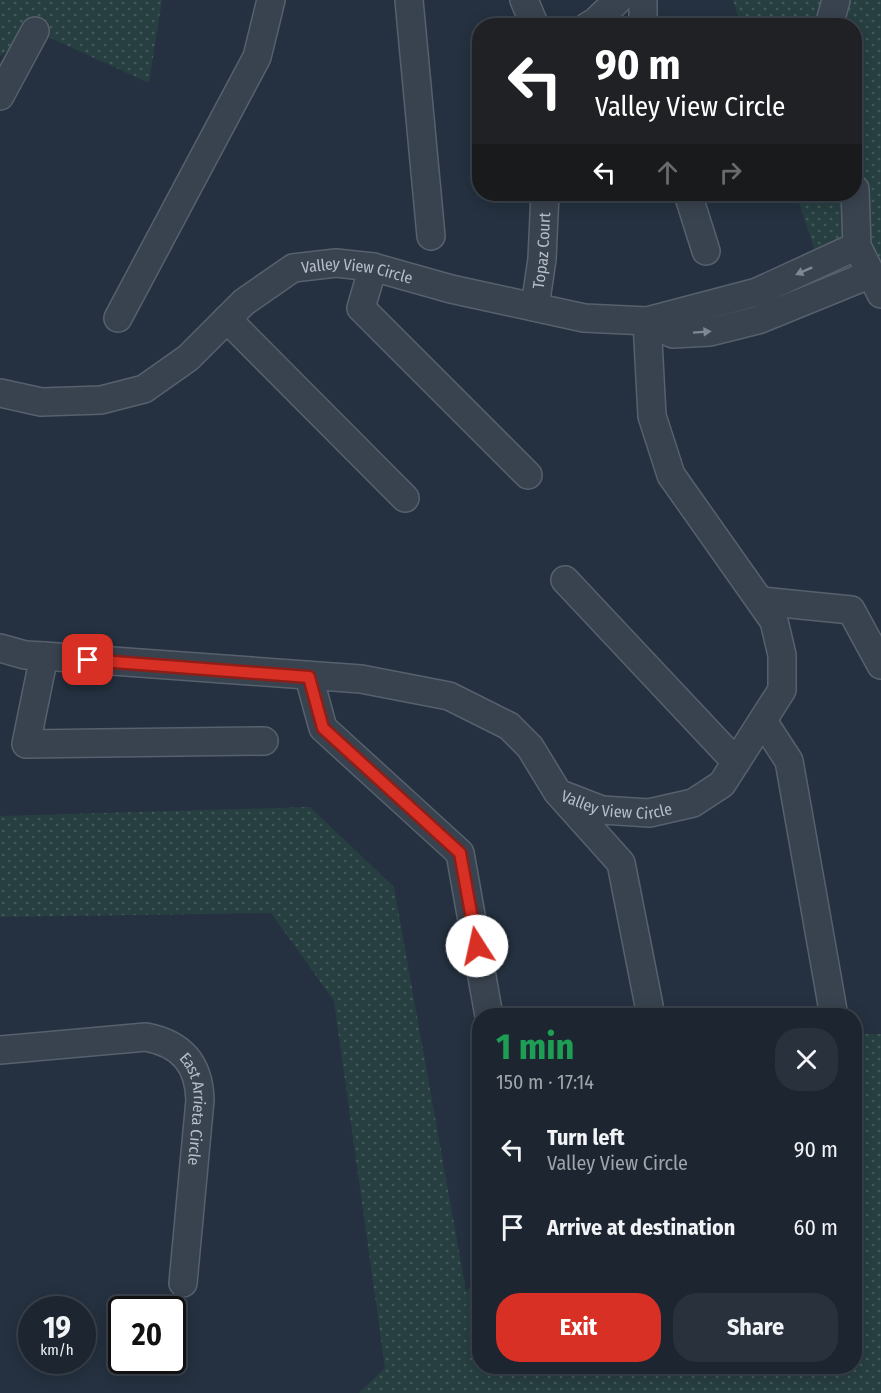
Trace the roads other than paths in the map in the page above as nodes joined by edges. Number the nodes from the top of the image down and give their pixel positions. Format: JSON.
{"nodes":[{"id":1,"x":409,"y":0,"type":"edge"},
{"id":2,"x":524,"y":0,"type":"edge"},
{"id":3,"x":618,"y":0,"type":"edge"},
{"id":4,"x":643,"y":0,"type":"edge"},
{"id":5,"x":836,"y":0,"type":"edge"},
{"id":6,"x":262,"y":3,"type":"edge"},
{"id":7,"x":532,"y":18,"type":"edge"},
{"id":8,"x":599,"y":18,"type":"edge"},
{"id":9,"x":643,"y":18,"type":"edge"},
{"id":10,"x":831,"y":18,"type":"edge"},
{"id":11,"x":35,"y":31,"type":"dead end"},
{"id":12,"x":0,"y":96,"type":"edge"},
{"id":13,"x":545,"y":201,"type":"edge"},
{"id":14,"x":690,"y":201,"type":"edge"},
{"id":15,"x":855,"y":201,"type":"edge"},
{"id":16,"x":432,"y":237,"type":"dead end"},
{"id":17,"x":857,"y":246,"type":"junction"},
{"id":18,"x":706,"y":251,"type":"dead end"},
{"id":19,"x":373,"y":267,"type":"junction"},
{"id":20,"x":876,"y":284,"type":"edge"},
{"id":21,"x":536,"y":308,"type":"junction"},
{"id":22,"x":117,"y":318,"type":"dead end"},
{"id":23,"x":227,"y":319,"type":"junction"},
{"id":24,"x":647,"y":321,"type":"junction"},
{"id":25,"x":0,"y":393,"type":"edge"},
{"id":26,"x":528,"y":474,"type":"dead end"},
{"id":27,"x":405,"y":498,"type":"dead end"},
{"id":28,"x":566,"y":580,"type":"dead end"},
{"id":29,"x":761,"y":601,"type":"junction"},
{"id":30,"x":0,"y":648,"type":"edge"},
{"id":31,"x":44,"y":656,"type":"junction"},
{"id":32,"x":881,"y":665,"type":"edge"},
{"id":33,"x":309,"y":677,"type":"junction"},
{"id":34,"x":762,"y":721,"type":"junction"},
{"id":35,"x":264,"y":741,"type":"dead end"},
{"id":36,"x":736,"y":762,"type":"junction"},
{"id":37,"x":558,"y":793,"type":"junction"},
{"id":38,"x":488,"y":1008,"type":"edge"},
{"id":39,"x":649,"y":1008,"type":"edge"},
{"id":40,"x":833,"y":1008,"type":"edge"},
{"id":41,"x":0,"y":1050,"type":"edge"},
{"id":42,"x":183,"y":1283,"type":"dead end"}],
"edges":[{"from":1,"to":16,"type":"street"},
{"from":2,"to":7,"type":"street"},
{"from":3,"to":8,"type":"street"},
{"from":4,"to":9,"type":"street"},
{"from":5,"to":10,"type":"street"},
{"from":6,"to":22,"type":"street"},
{"from":11,"to":12,"type":"street"},
{"from":13,"to":21,"type":"street","name":"Topaz Court"},
{"from":14,"to":18,"type":"street"},
{"from":15,"to":17,"type":"street"},
{"from":17,"to":20,"type":"street"},
{"from":17,"to":24,"type":"street","name":"Valley View Circle","one_way":true},
{"from":19,"to":21,"type":"street","name":"Valley View Circle"},
{"from":19,"to":23,"type":"street","name":"Valley View Circle"},
{"from":19,"to":26,"type":"street"},
{"from":24,"to":20,"type":"street","one_way":true},
{"from":21,"to":24,"type":"street","name":"Valley View Circle"},
{"from":23,"to":25,"type":"street","name":"Valley View Circle"},
{"from":23,"to":27,"type":"street"},
{"from":24,"to":29,"type":"street","name":"Valley View Circle"},
{"from":28,"to":36,"type":"street"},
{"from":29,"to":32,"type":"street"},
{"from":29,"to":34,"type":"street","name":"Valley View Circle"},
{"from":30,"to":31,"type":"street","name":"Valley View Circle"},
{"from":31,"to":33,"type":"street","name":"Valley View Circle"},
{"from":31,"to":35,"type":"street"},
{"from":33,"to":37,"type":"street","name":"Valley View Circle"},
{"from":33,"to":38,"type":"street"},
{"from":34,"to":36,"type":"street","name":"Valley View Circle"},
{"from":34,"to":40,"type":"street"},
{"from":36,"to":37,"type":"street","name":"Valley View Circle"},
{"from":37,"to":39,"type":"street"},
{"from":41,"to":42,"type":"street","name":"East Arrieta Circle"}]}
